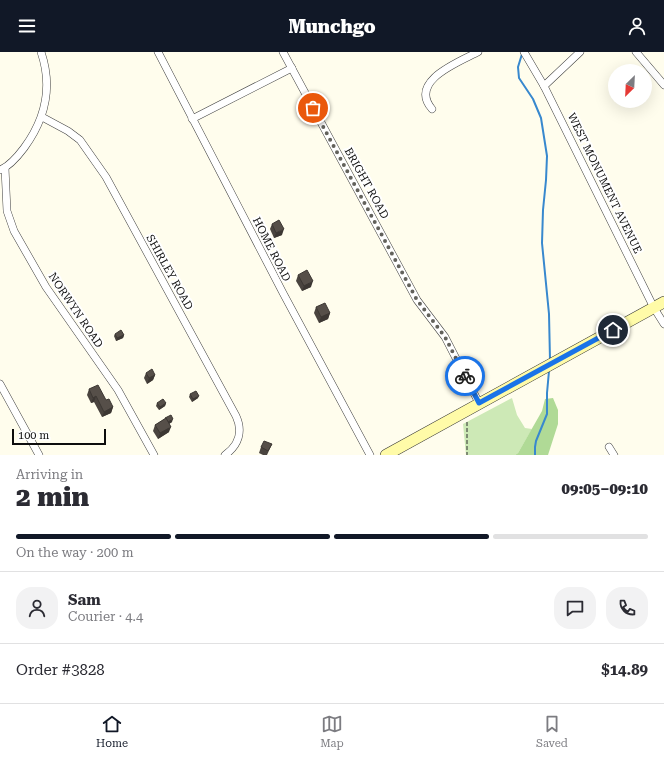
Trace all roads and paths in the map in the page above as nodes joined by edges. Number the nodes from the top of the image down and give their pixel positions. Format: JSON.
{"nodes":[{"id":1,"x":41,"y":52,"type":"edge"},
{"id":2,"x":158,"y":52,"type":"edge"},
{"id":3,"x":283,"y":52,"type":"edge"},
{"id":4,"x":478,"y":52,"type":"edge"},
{"id":5,"x":580,"y":52,"type":"edge"},
{"id":6,"x":636,"y":52,"type":"edge"},
{"id":7,"x":526,"y":55,"type":"edge"},
{"id":8,"x":292,"y":68,"type":"junction"},
{"id":9,"x":664,"y":84,"type":"edge"},
{"id":10,"x":544,"y":86,"type":"junction"},
{"id":11,"x":432,"y":109,"type":"dead end"},
{"id":12,"x":42,"y":117,"type":"junction"},
{"id":13,"x":192,"y":119,"type":"junction"},
{"id":14,"x":3,"y":169,"type":"edge"},
{"id":15,"x":659,"y":305,"type":"edge"},
{"id":16,"x":664,"y":324,"type":"edge"},
{"id":17,"x":0,"y":384,"type":"edge"},
{"id":18,"x":479,"y":403,"type":"junction"},
{"id":19,"x":467,"y":410,"type":"junction"},
{"id":20,"x":609,"y":447,"type":"dead end"},
{"id":21,"x":39,"y":455,"type":"edge"},
{"id":22,"x":154,"y":455,"type":"edge"},
{"id":23,"x":225,"y":455,"type":"edge"},
{"id":24,"x":370,"y":455,"type":"edge"},
{"id":25,"x":386,"y":455,"type":"edge"},
{"id":26,"x":467,"y":455,"type":"edge"},
{"id":27,"x":614,"y":455,"type":"edge"}],
"edges":[{"from":1,"to":12,"type":"street"},
{"from":2,"to":13,"type":"street","name":"HOME ROAD"},
{"from":3,"to":8,"type":"street","name":"BRIGHT ROAD"},
{"from":4,"to":11,"type":"street"},
{"from":5,"to":10,"type":"street"},
{"from":6,"to":9,"type":"street"},
{"from":7,"to":10,"type":"street","name":"WEST MONUMENT AVENUE"},
{"from":8,"to":13,"type":"street"},
{"from":8,"to":18,"type":"street","name":"BRIGHT ROAD"},
{"from":10,"to":15,"type":"street","name":"WEST MONUMENT AVENUE"},
{"from":12,"to":14,"type":"street"},
{"from":12,"to":23,"type":"street","name":"SHIRLEY ROAD"},
{"from":13,"to":24,"type":"street","name":"HOME ROAD"},
{"from":14,"to":22,"type":"street","name":"NORWYN ROAD"},
{"from":15,"to":16,"type":"street","name":"WEST MONUMENT AVENUE"},
{"from":15,"to":18,"type":"main road"},
{"from":17,"to":21,"type":"street"},
{"from":18,"to":19,"type":"main road"},
{"from":19,"to":25,"type":"main road"},
{"from":19,"to":26,"type":"path"},
{"from":20,"to":27,"type":"street"}]}
